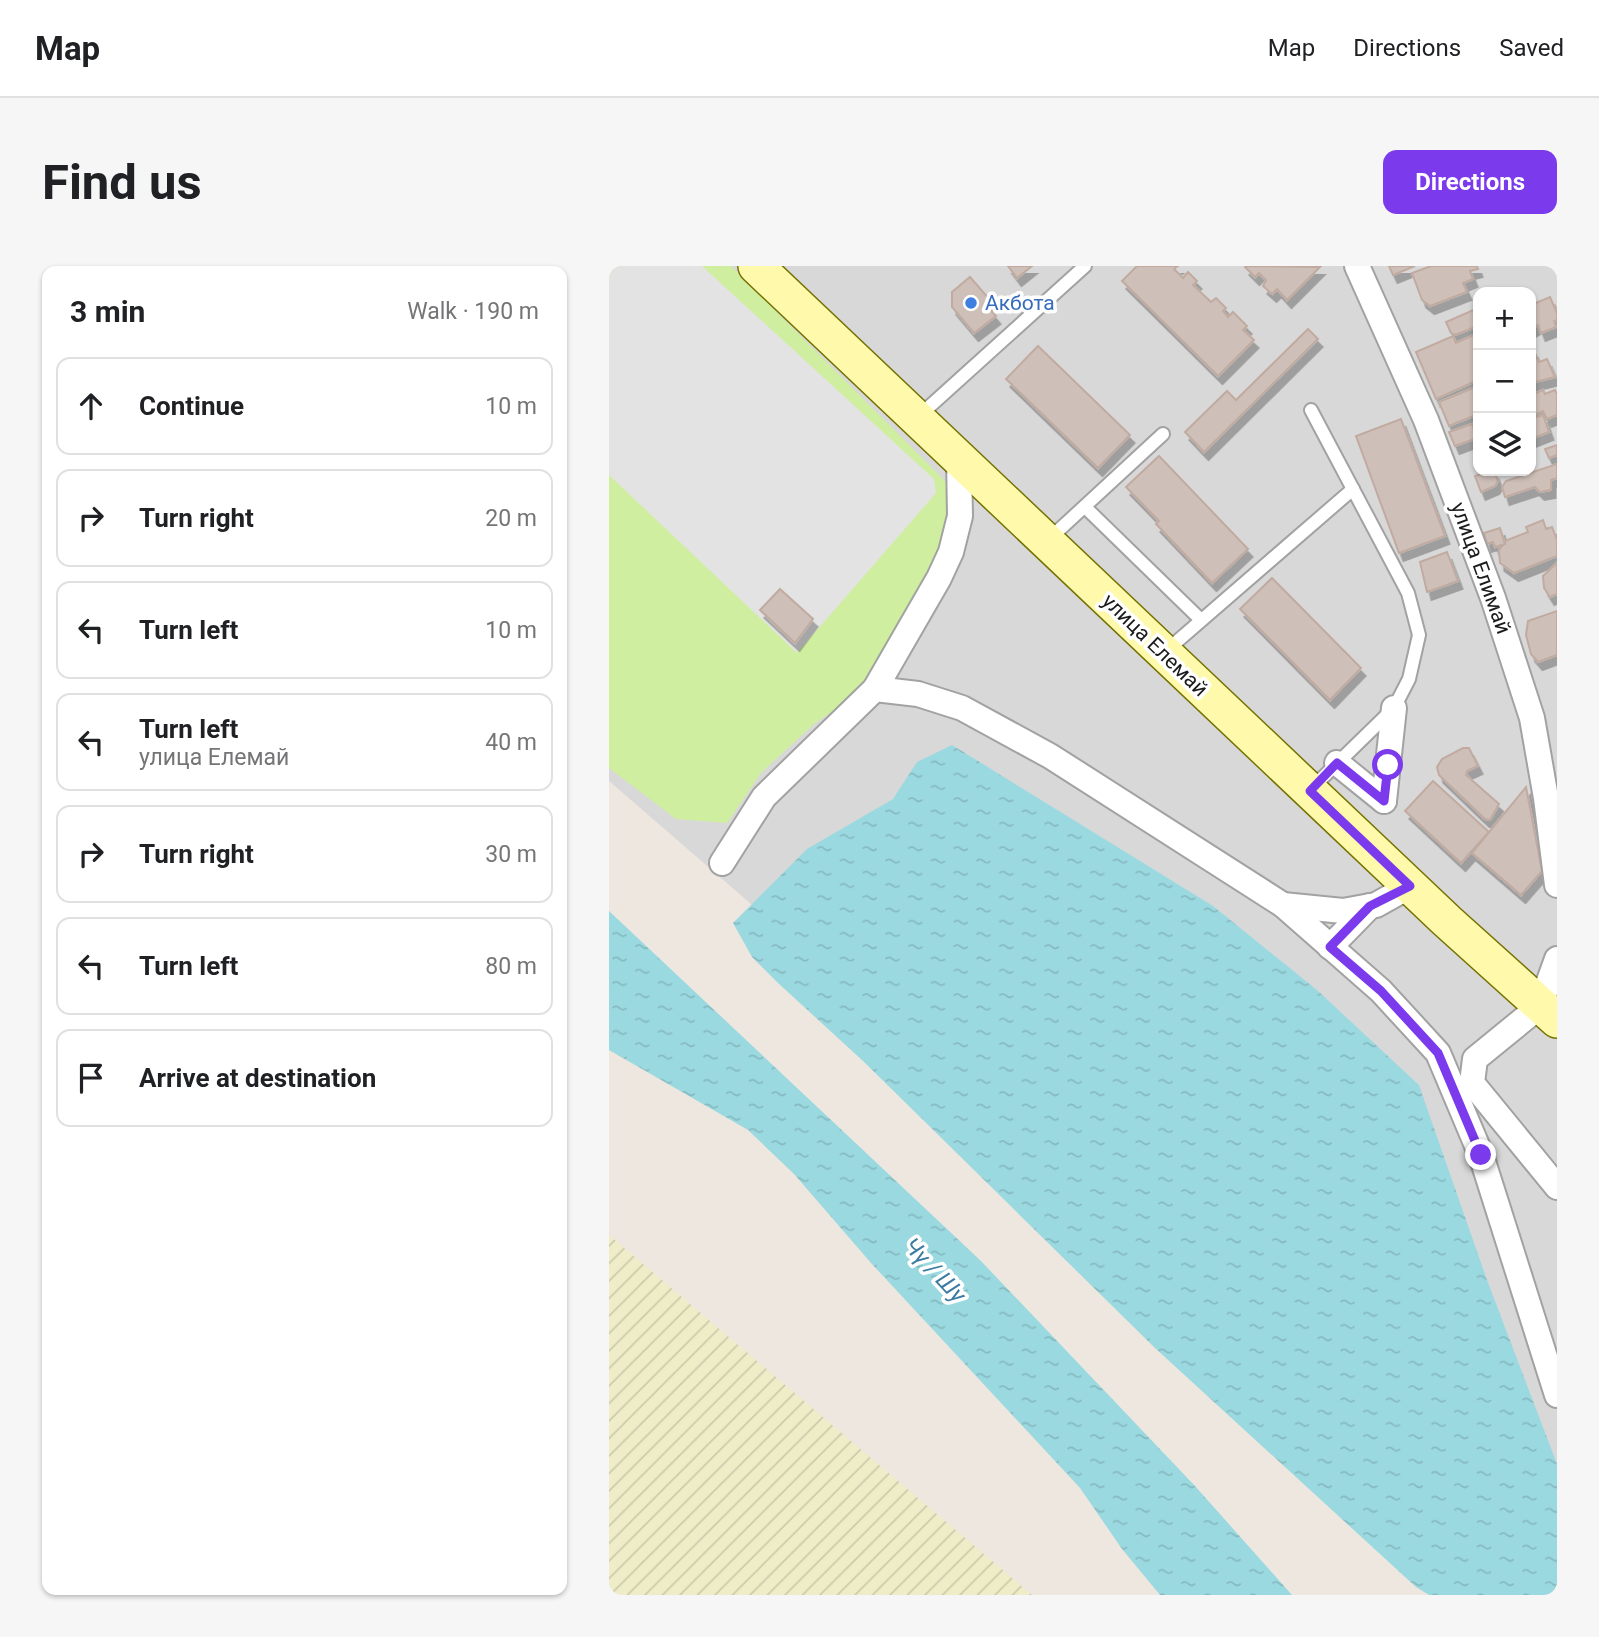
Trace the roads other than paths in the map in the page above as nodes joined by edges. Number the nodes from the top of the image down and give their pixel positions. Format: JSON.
{"nodes":[{"id":1,"x":756,"y":266,"type":"edge"},
{"id":2,"x":1084,"y":266,"type":"edge"},
{"id":3,"x":1357,"y":266,"type":"edge"},
{"id":4,"x":1311,"y":410,"type":"dead end"},
{"id":5,"x":917,"y":417,"type":"junction"},
{"id":6,"x":1163,"y":434,"type":"dead end"},
{"id":7,"x":959,"y":457,"type":"junction"},
{"id":8,"x":1353,"y":489,"type":"junction"},
{"id":9,"x":1085,"y":507,"type":"junction"},
{"id":10,"x":1047,"y":542,"type":"junction"},
{"id":11,"x":1201,"y":620,"type":"junction"},
{"id":12,"x":1163,"y":653,"type":"junction"},
{"id":13,"x":875,"y":689,"type":"junction"},
{"id":14,"x":1394,"y":708,"type":"junction"},
{"id":15,"x":1337,"y":763,"type":"junction"},
{"id":16,"x":1310,"y":791,"type":"junction"},
{"id":17,"x":722,"y":863,"type":"dead end"},
{"id":18,"x":1557,"y":885,"type":"edge"},
{"id":19,"x":1410,"y":886,"type":"junction"},
{"id":20,"x":1283,"y":905,"type":"junction"},
{"id":21,"x":1370,"y":906,"type":"junction"},
{"id":22,"x":1330,"y":947,"type":"junction"},
{"id":23,"x":1557,"y":959,"type":"edge"},
{"id":24,"x":1549,"y":1013,"type":"edge"},
{"id":25,"x":1557,"y":1187,"type":"edge"},
{"id":26,"x":1557,"y":1395,"type":"edge"}],
"edges":[{"from":1,"to":5,"type":"street","name":"улица Елемай"},
{"from":2,"to":5,"type":"lane"},
{"from":3,"to":18,"type":"street","name":"улица Елимай"},
{"from":4,"to":8,"type":"lane"},
{"from":5,"to":7,"type":"street","name":"улица Елемай"},
{"from":6,"to":9,"type":"lane"},
{"from":7,"to":10,"type":"street","name":"улица Елемай"},
{"from":7,"to":13,"type":"street"},
{"from":8,"to":11,"type":"lane"},
{"from":8,"to":14,"type":"lane"},
{"from":9,"to":10,"type":"lane"},
{"from":9,"to":11,"type":"lane"},
{"from":10,"to":12,"type":"street","name":"улица Елемай"},
{"from":11,"to":12,"type":"lane"},
{"from":12,"to":16,"type":"street","name":"улица Елемай"},
{"from":13,"to":17,"type":"street"},
{"from":13,"to":20,"type":"street"},
{"from":14,"to":15,"type":"lane"},
{"from":14,"to":15,"type":"street"},
{"from":15,"to":16,"type":"lane"},
{"from":16,"to":19,"type":"street","name":"улица Елемай"},
{"from":19,"to":21,"type":"street"},
{"from":19,"to":24,"type":"street","name":"улица Елемай"},
{"from":20,"to":21,"type":"street"},
{"from":20,"to":22,"type":"street"},
{"from":21,"to":22,"type":"street"},
{"from":22,"to":26,"type":"street"},
{"from":23,"to":24,"type":"street"},
{"from":24,"to":25,"type":"street"}]}
